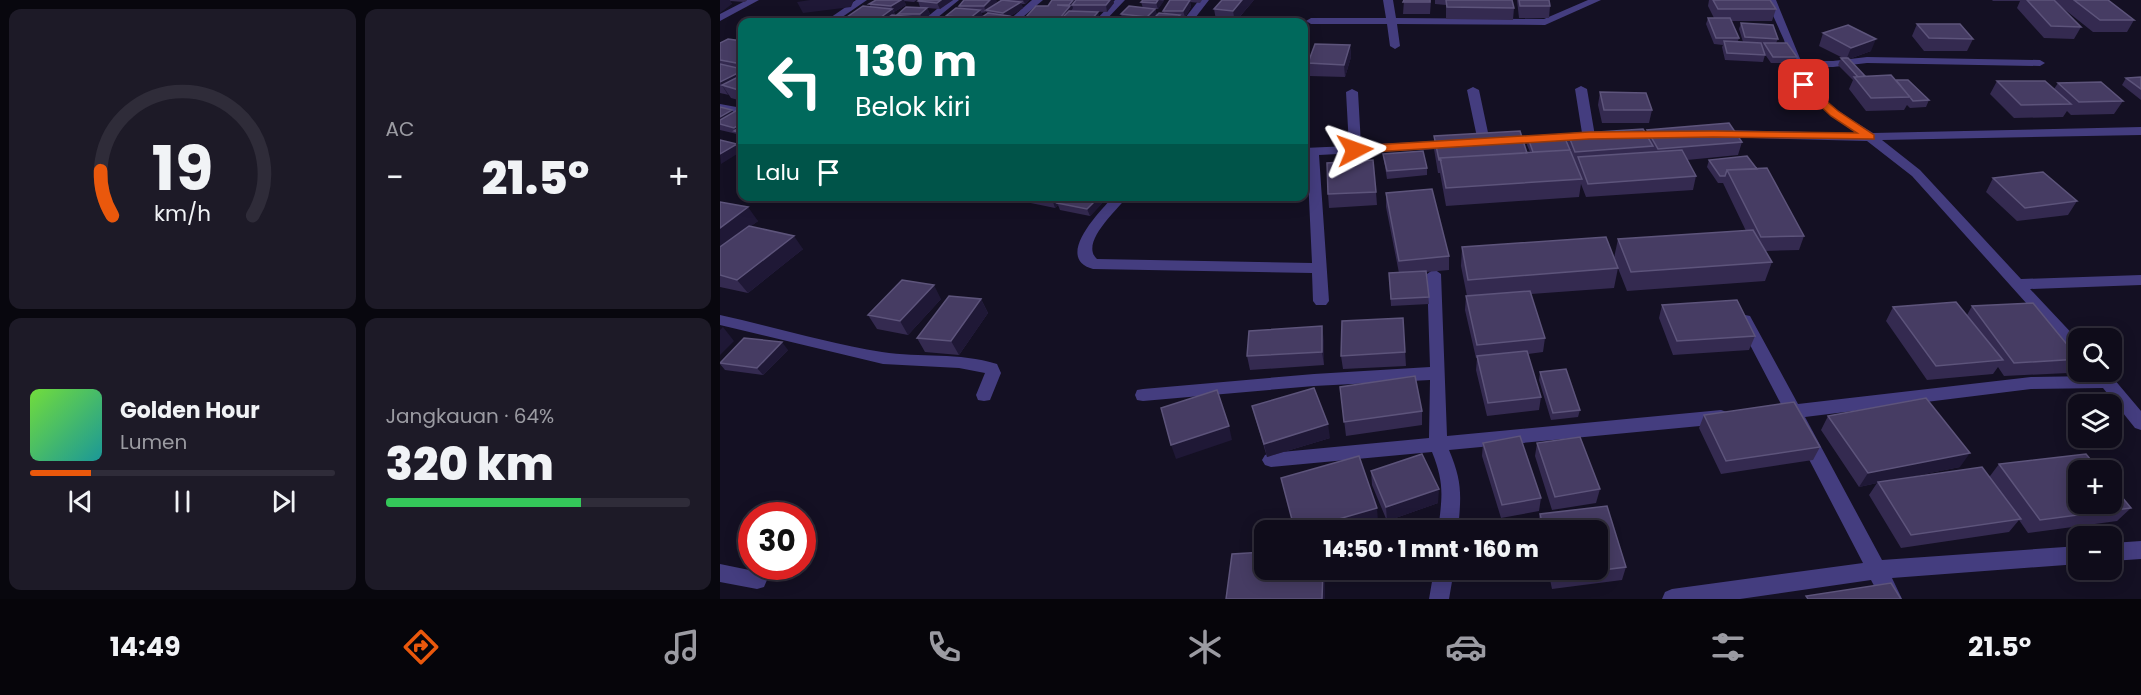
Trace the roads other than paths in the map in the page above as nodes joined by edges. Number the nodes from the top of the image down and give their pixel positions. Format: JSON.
{"nodes":[{"id":1,"x":754,"y":0,"type":"edge"},
{"id":2,"x":862,"y":0,"type":"edge"},
{"id":3,"x":954,"y":0,"type":"edge"},
{"id":4,"x":1038,"y":0,"type":"edge"},
{"id":5,"x":1120,"y":0,"type":"edge"},
{"id":6,"x":1204,"y":0,"type":"edge"},
{"id":7,"x":1388,"y":0,"type":"edge"},
{"id":8,"x":1596,"y":0,"type":"edge"},
{"id":9,"x":1771,"y":0,"type":"edge"},
{"id":10,"x":720,"y":18,"type":"edge"},
{"id":11,"x":835,"y":18,"type":"edge"},
{"id":12,"x":931,"y":18,"type":"edge"},
{"id":13,"x":1017,"y":18,"type":"edge"},
{"id":14,"x":1103,"y":18,"type":"edge"},
{"id":15,"x":1189,"y":18,"type":"edge"},
{"id":16,"x":1311,"y":21,"type":"dead end"},
{"id":17,"x":1392,"y":21,"type":"junction"},
{"id":18,"x":1395,"y":46,"type":"dead end"},
{"id":19,"x":2040,"y":63,"type":"dead end"},
{"id":20,"x":1796,"y":64,"type":"junction"},
{"id":21,"x":1581,"y":89,"type":"dead end"},
{"id":22,"x":1473,"y":90,"type":"dead end"},
{"id":23,"x":1352,"y":92,"type":"dead end"},
{"id":24,"x":720,"y":107,"type":"edge"},
{"id":25,"x":738,"y":110,"type":"edge"},
{"id":26,"x":2141,"y":131,"type":"edge"},
{"id":27,"x":1702,"y":134,"type":"edge"},
{"id":28,"x":1870,"y":137,"type":"junction"},
{"id":29,"x":1473,"y":142,"type":"junction"},
{"id":30,"x":1355,"y":150,"type":"junction"},
{"id":31,"x":1308,"y":151,"type":"edge"},
{"id":32,"x":1309,"y":195,"type":"edge"},
{"id":33,"x":1117,"y":201,"type":"edge"},
{"id":34,"x":1317,"y":268,"type":"junction"},
{"id":35,"x":1434,"y":274,"type":"edge"},
{"id":36,"x":2141,"y":280,"type":"edge"},
{"id":37,"x":2017,"y":284,"type":"junction"},
{"id":38,"x":1321,"y":301,"type":"dead end"},
{"id":39,"x":1742,"y":314,"type":"edge"},
{"id":40,"x":720,"y":320,"type":"edge"},
{"id":41,"x":2068,"y":339,"type":"edge"},
{"id":42,"x":1438,"y":374,"type":"junction"},
{"id":43,"x":2068,"y":380,"type":"edge"},
{"id":44,"x":2107,"y":382,"type":"edge"},
{"id":45,"x":984,"y":395,"type":"dead end"},
{"id":46,"x":1143,"y":396,"type":"dead end"},
{"id":47,"x":1793,"y":412,"type":"junction"},
{"id":48,"x":1759,"y":415,"type":"edge"},
{"id":49,"x":1737,"y":416,"type":"edge"},
{"id":50,"x":2138,"y":416,"type":"edge"},
{"id":51,"x":1438,"y":446,"type":"junction"},
{"id":52,"x":1270,"y":460,"type":"dead end"},
{"id":53,"x":1449,"y":520,"type":"edge"},
{"id":54,"x":2141,"y":550,"type":"edge"},
{"id":55,"x":2122,"y":551,"type":"edge"},
{"id":56,"x":2068,"y":556,"type":"edge"},
{"id":57,"x":1878,"y":570,"type":"junction"},
{"id":58,"x":720,"y":573,"type":"edge"},
{"id":59,"x":738,"y":576,"type":"edge"},
{"id":60,"x":1442,"y":580,"type":"edge"},
{"id":61,"x":1439,"y":599,"type":"edge"},
{"id":62,"x":1672,"y":599,"type":"edge"},
{"id":63,"x":1892,"y":599,"type":"edge"}],
"edges":[{"from":1,"to":10,"type":"street"},
{"from":2,"to":11,"type":"street"},
{"from":3,"to":12,"type":"street"},
{"from":4,"to":13,"type":"street"},
{"from":5,"to":14,"type":"street"},
{"from":6,"to":15,"type":"street"},
{"from":7,"to":17,"type":"street"},
{"from":8,"to":17,"type":"street"},
{"from":9,"to":20,"type":"street"},
{"from":16,"to":17,"type":"street"},
{"from":17,"to":18,"type":"street"},
{"from":19,"to":20,"type":"street"},
{"from":20,"to":28,"type":"street"},
{"from":21,"to":29,"type":"street"},
{"from":22,"to":29,"type":"street"},
{"from":23,"to":30,"type":"street"},
{"from":24,"to":25,"type":"street"},
{"from":26,"to":28,"type":"street"},
{"from":27,"to":28,"type":"street"},
{"from":28,"to":37,"type":"street"},
{"from":29,"to":30,"type":"street"},
{"from":30,"to":31,"type":"street"},
{"from":31,"to":32,"type":"street"},
{"from":32,"to":34,"type":"street"},
{"from":33,"to":34,"type":"street"},
{"from":34,"to":38,"type":"street"},
{"from":35,"to":42,"type":"street"},
{"from":36,"to":37,"type":"street"},
{"from":37,"to":41,"type":"street"},
{"from":39,"to":47,"type":"street"},
{"from":40,"to":45,"type":"street"},
{"from":42,"to":46,"type":"street"},
{"from":42,"to":51,"type":"street"},
{"from":43,"to":47,"type":"street"},
{"from":44,"to":50,"type":"street"},
{"from":47,"to":48,"type":"street"},
{"from":47,"to":57,"type":"street"},
{"from":49,"to":51,"type":"street"},
{"from":51,"to":52,"type":"street"},
{"from":51,"to":53,"type":"street"},
{"from":54,"to":55,"type":"street"},
{"from":56,"to":57,"type":"street"},
{"from":57,"to":62,"type":"street"},
{"from":57,"to":63,"type":"street"},
{"from":58,"to":59,"type":"street"},
{"from":60,"to":61,"type":"street"}]}
